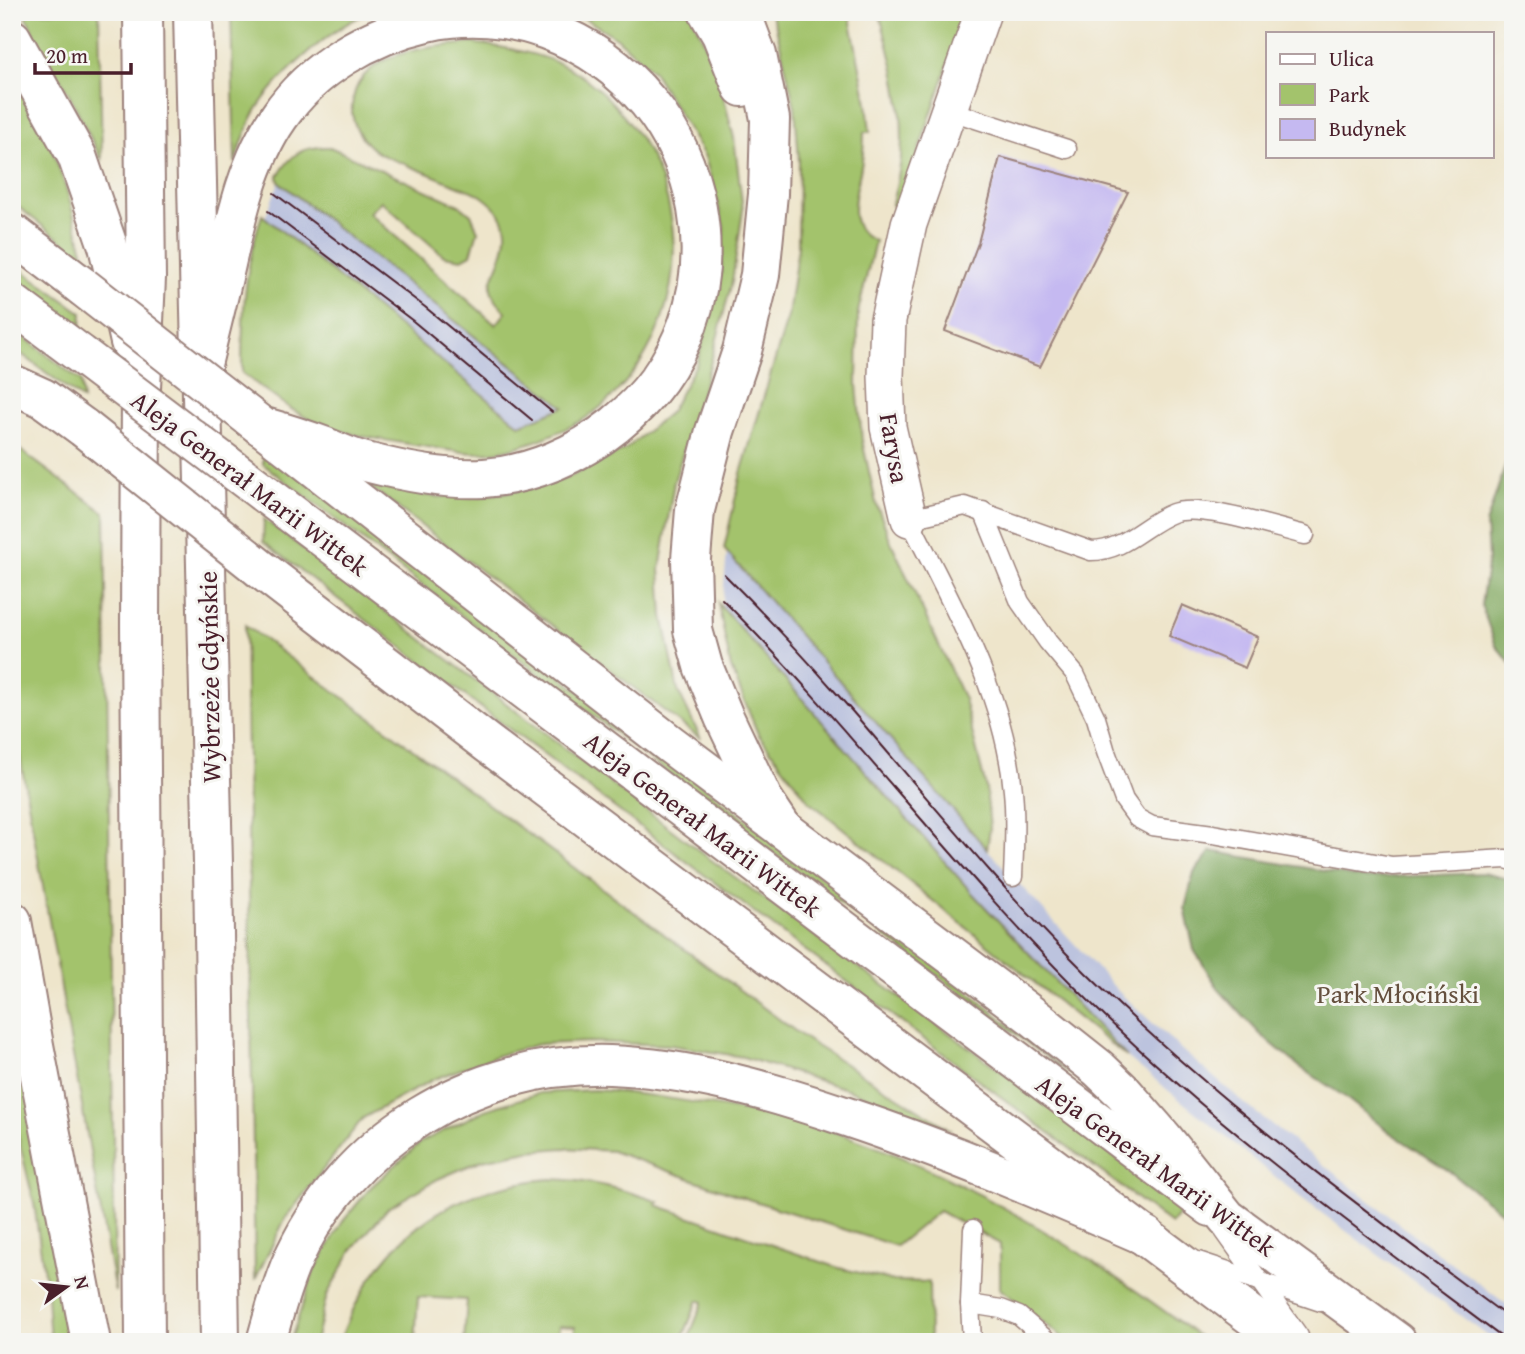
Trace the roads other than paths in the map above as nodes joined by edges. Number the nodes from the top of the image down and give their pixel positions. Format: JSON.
{"nodes":[{"id":1,"x":143,"y":12,"type":"edge"},
{"id":2,"x":193,"y":12,"type":"edge"},
{"id":3,"x":708,"y":12,"type":"edge"},
{"id":4,"x":741,"y":12,"type":"edge"},
{"id":5,"x":983,"y":12,"type":"edge"},
{"id":6,"x":12,"y":39,"type":"edge"},
{"id":7,"x":948,"y":110,"type":"junction"},
{"id":8,"x":1067,"y":149,"type":"dead end"},
{"id":9,"x":768,"y":194,"type":"junction"},
{"id":10,"x":12,"y":233,"type":"edge"},
{"id":11,"x":12,"y":303,"type":"edge"},
{"id":12,"x":201,"y":369,"type":"junction"},
{"id":13,"x":12,"y":375,"type":"edge"},
{"id":14,"x":141,"y":388,"type":"junction"},
{"id":15,"x":27,"y":391,"type":"edge"},
{"id":16,"x":261,"y":426,"type":"junction"},
{"id":17,"x":983,"y":511,"type":"junction"},
{"id":18,"x":909,"y":519,"type":"junction"},
{"id":19,"x":1306,"y":535,"type":"dead end"},
{"id":20,"x":783,"y":829,"type":"junction"},
{"id":21,"x":1513,"y":861,"type":"edge"},
{"id":22,"x":1013,"y":877,"type":"dead end"},
{"id":23,"x":12,"y":921,"type":"edge"},
{"id":24,"x":1215,"y":1209,"type":"junction"},
{"id":25,"x":973,"y":1229,"type":"dead end"},
{"id":26,"x":1152,"y":1241,"type":"junction"},
{"id":27,"x":1261,"y":1282,"type":"junction"},
{"id":28,"x":970,"y":1304,"type":"junction"},
{"id":29,"x":1362,"y":1317,"type":"junction"},
{"id":30,"x":91,"y":1342,"type":"edge"},
{"id":31,"x":145,"y":1342,"type":"edge"},
{"id":32,"x":220,"y":1342,"type":"edge"},
{"id":33,"x":266,"y":1342,"type":"edge"},
{"id":34,"x":972,"y":1342,"type":"edge"},
{"id":35,"x":1049,"y":1342,"type":"edge"},
{"id":36,"x":1286,"y":1342,"type":"edge"},
{"id":37,"x":1303,"y":1342,"type":"edge"},
{"id":38,"x":1396,"y":1342,"type":"edge"}],
"edges":[{"from":1,"to":14,"type":"main road"},
{"from":2,"to":12,"type":"main road","name":"Wybrzeże Gdyńskie"},
{"from":3,"to":9,"type":"main road"},
{"from":4,"to":9,"type":"main road"},
{"from":5,"to":7,"type":"street","name":"Farysa"},
{"from":6,"to":14,"type":"main road"},
{"from":7,"to":8,"type":"lane"},
{"from":7,"to":18,"type":"street","name":"Farysa"},
{"from":9,"to":20,"type":"main road"},
{"from":10,"to":16,"type":"main road","bridge":true},
{"from":11,"to":24,"type":"main road","name":"Aleja Generał Marii Wittek","bridge":true},
{"from":12,"to":16,"type":"main road"},
{"from":12,"to":32,"type":"main road","name":"Wybrzeże Gdyńskie"},
{"from":13,"to":15,"type":"main road"},
{"from":14,"to":31,"type":"main road"},
{"from":15,"to":26,"type":"main road","bridge":true},
{"from":16,"to":20,"type":"main road"},
{"from":17,"to":18,"type":"lane"},
{"from":17,"to":19,"type":"lane"},
{"from":17,"to":21,"type":"lane"},
{"from":18,"to":22,"type":"lane","name":"Farysa"},
{"from":20,"to":24,"type":"main road"},
{"from":23,"to":30,"type":"main road"},
{"from":24,"to":27,"type":"lane"},
{"from":24,"to":29,"type":"main road","name":"Aleja Generał Marii Wittek"},
{"from":25,"to":28,"type":"lane"},
{"from":26,"to":27,"type":"lane"},
{"from":26,"to":33,"type":"main road"},
{"from":26,"to":36,"type":"main road"},
{"from":27,"to":29,"type":"lane"},
{"from":27,"to":37,"type":"lane"},
{"from":28,"to":34,"type":"lane"},
{"from":28,"to":35,"type":"lane"},
{"from":29,"to":38,"type":"main road","name":"Aleja Generał Marii Wittek"}]}
